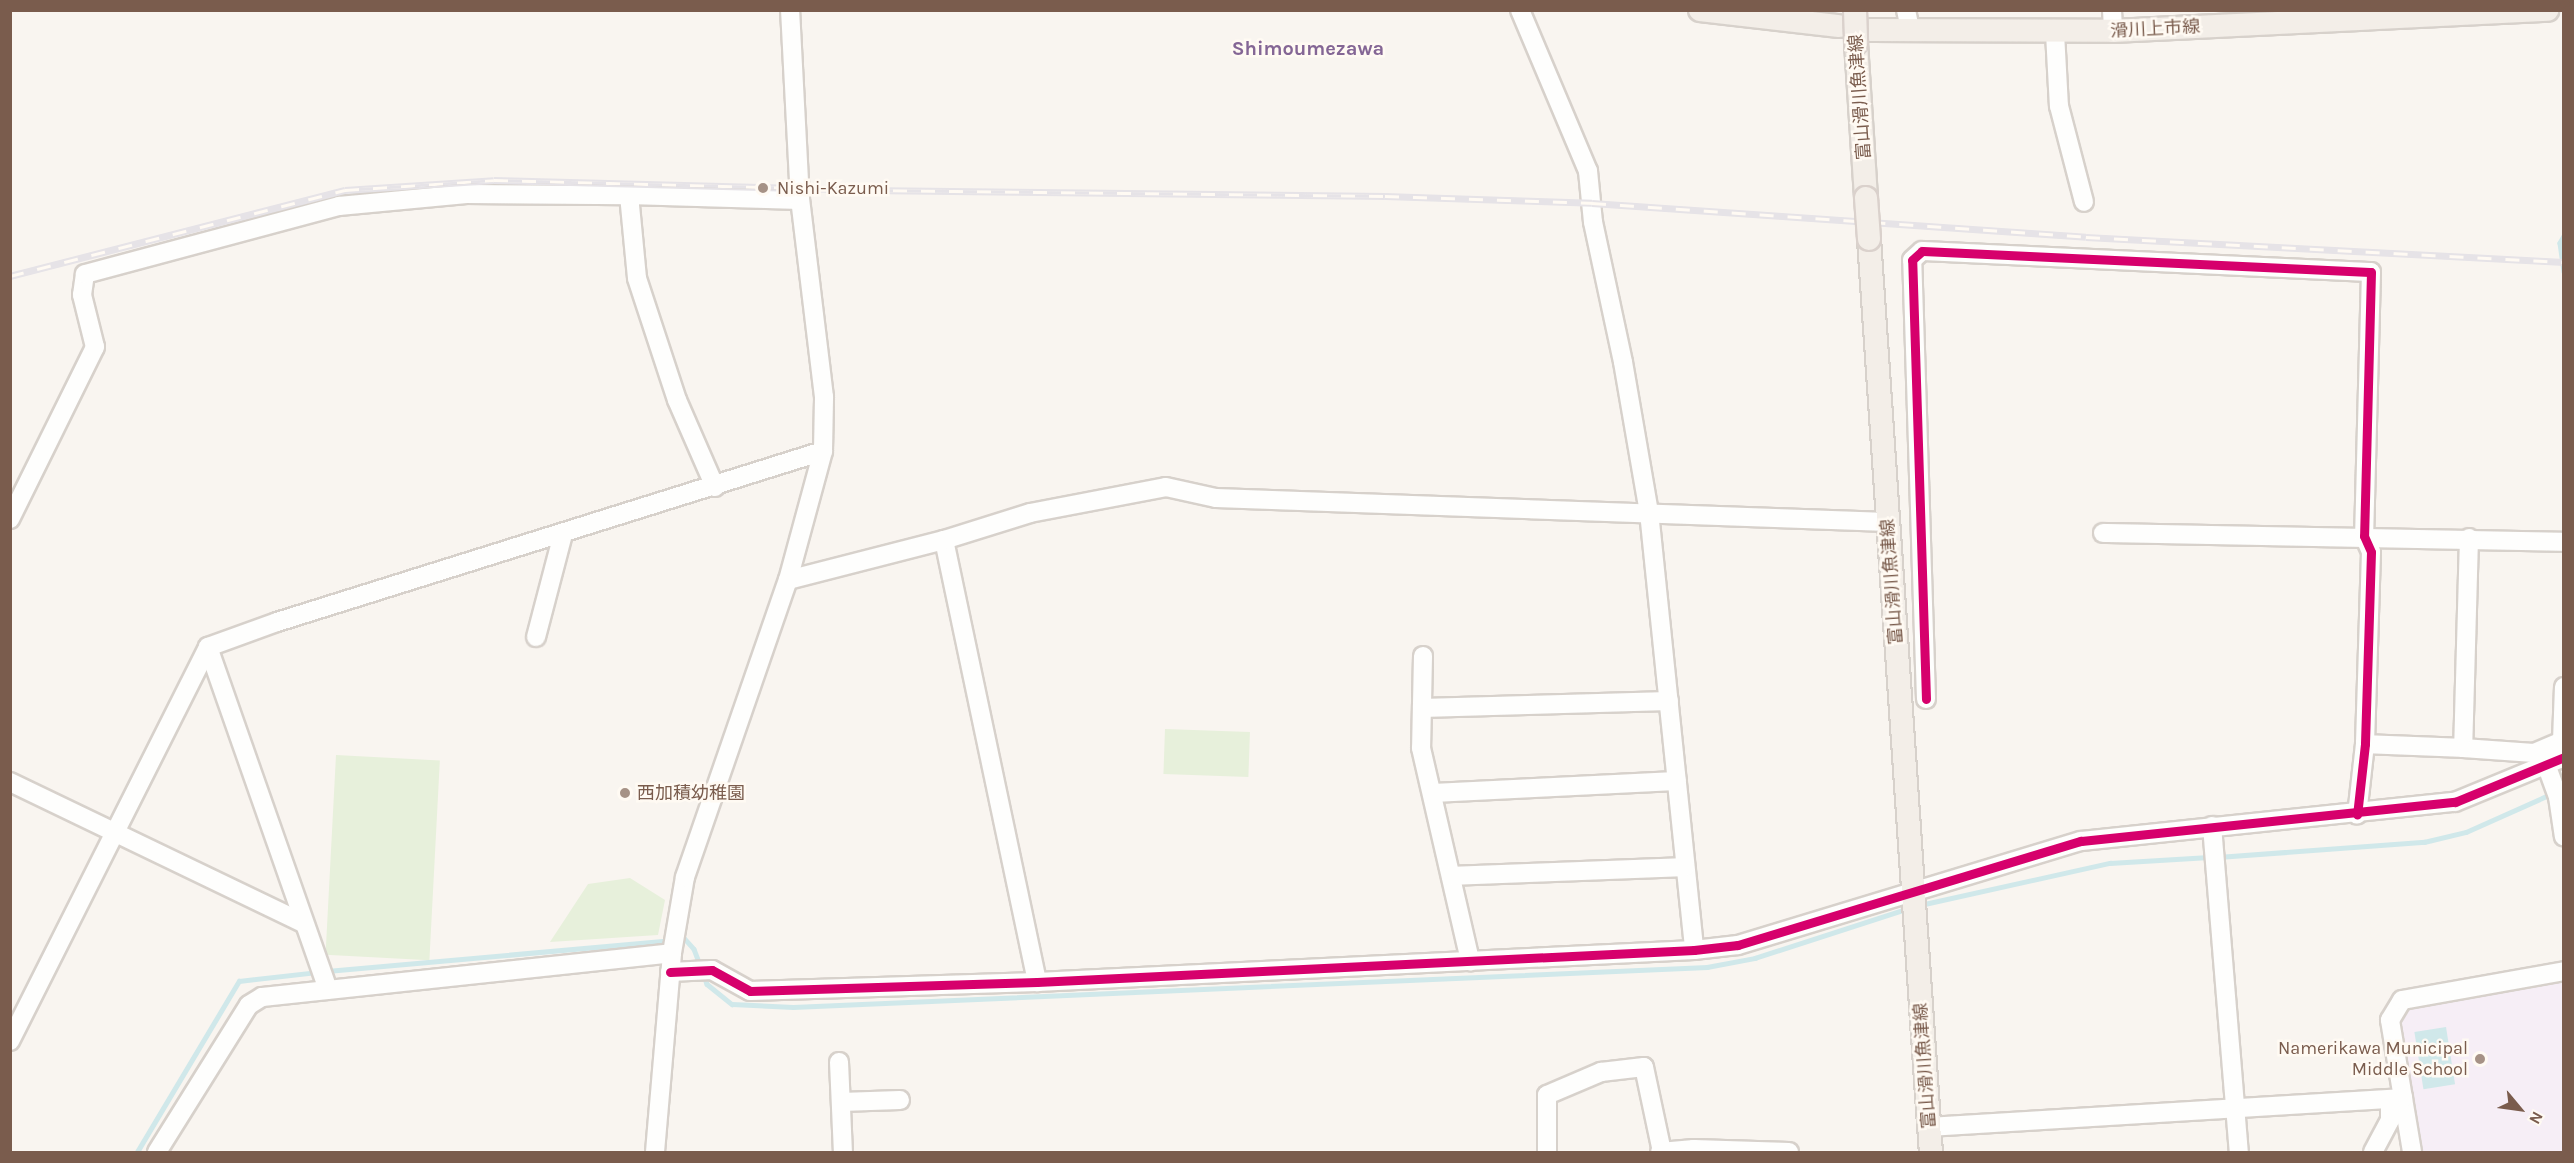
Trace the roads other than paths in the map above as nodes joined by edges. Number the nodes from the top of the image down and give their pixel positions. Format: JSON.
{"nodes":[{"id":1,"x":790,"y":10,"type":"edge"},
{"id":2,"x":1520,"y":10,"type":"edge"},
{"id":3,"x":1700,"y":10,"type":"edge"},
{"id":4,"x":2547,"y":10,"type":"edge"},
{"id":5,"x":2333,"y":16,"type":"edge"},
{"id":6,"x":1847,"y":18,"type":"edge"},
{"id":7,"x":1908,"y":20,"type":"edge"},
{"id":8,"x":2113,"y":21,"type":"edge"},
{"id":9,"x":1870,"y":30,"type":"dead end"},
{"id":10,"x":2055,"y":33,"type":"junction"},
{"id":11,"x":629,"y":195,"type":"junction"},
{"id":12,"x":800,"y":200,"type":"junction"},
{"id":13,"x":2084,"y":202,"type":"dead end"},
{"id":14,"x":823,"y":451,"type":"junction"},
{"id":15,"x":715,"y":488,"type":"junction"},
{"id":16,"x":1649,"y":512,"type":"junction"},
{"id":17,"x":10,"y":519,"type":"edge"},
{"id":18,"x":1888,"y":522,"type":"junction"},
{"id":19,"x":2103,"y":533,"type":"dead end"},
{"id":20,"x":563,"y":534,"type":"junction"},
{"id":21,"x":2364,"y":536,"type":"junction"},
{"id":22,"x":2469,"y":538,"type":"junction"},
{"id":23,"x":944,"y":540,"type":"junction"},
{"id":24,"x":2564,"y":542,"type":"edge"},
{"id":25,"x":788,"y":580,"type":"junction"},
{"id":26,"x":536,"y":637,"type":"dead end"},
{"id":27,"x":208,"y":647,"type":"junction"},
{"id":28,"x":1423,"y":656,"type":"dead end"},
{"id":29,"x":2564,"y":687,"type":"edge"},
{"id":30,"x":1926,"y":699,"type":"dead end"},
{"id":31,"x":1669,"y":701,"type":"junction"},
{"id":32,"x":1422,"y":708,"type":"junction"},
{"id":33,"x":2365,"y":744,"type":"junction"},
{"id":34,"x":2463,"y":748,"type":"junction"},
{"id":35,"x":2564,"y":757,"type":"edge"},
{"id":36,"x":2546,"y":764,"type":"junction"},
{"id":37,"x":10,"y":782,"type":"edge"},
{"id":38,"x":1677,"y":782,"type":"junction"},
{"id":39,"x":1431,"y":793,"type":"junction"},
{"id":40,"x":2357,"y":815,"type":"junction"},
{"id":41,"x":2212,"y":826,"type":"junction"},
{"id":42,"x":2563,"y":829,"type":"edge"},
{"id":43,"x":114,"y":832,"type":"junction"},
{"id":44,"x":1685,"y":867,"type":"junction"},
{"id":45,"x":1451,"y":876,"type":"junction"},
{"id":46,"x":1914,"y":890,"type":"junction"},
{"id":47,"x":303,"y":923,"type":"junction"},
{"id":48,"x":1694,"y":950,"type":"junction"},
{"id":49,"x":672,"y":953,"type":"junction"},
{"id":50,"x":1470,"y":961,"type":"junction"},
{"id":51,"x":2564,"y":971,"type":"edge"},
{"id":52,"x":669,"y":972,"type":"junction"},
{"id":53,"x":1036,"y":982,"type":"junction"},
{"id":54,"x":328,"y":990,"type":"junction"},
{"id":55,"x":10,"y":1041,"type":"edge"},
{"id":56,"x":839,"y":1062,"type":"dead end"},
{"id":57,"x":2397,"y":1099,"type":"junction"},
{"id":58,"x":900,"y":1100,"type":"dead end"},
{"id":59,"x":841,"y":1102,"type":"junction"},
{"id":60,"x":2236,"y":1112,"type":"junction"},
{"id":61,"x":1929,"y":1127,"type":"junction"},
{"id":62,"x":157,"y":1152,"type":"edge"},
{"id":63,"x":655,"y":1152,"type":"edge"},
{"id":64,"x":843,"y":1152,"type":"edge"},
{"id":65,"x":1547,"y":1152,"type":"edge"},
{"id":66,"x":1661,"y":1152,"type":"edge"},
{"id":67,"x":1789,"y":1152,"type":"edge"},
{"id":68,"x":1930,"y":1152,"type":"edge"},
{"id":69,"x":2240,"y":1152,"type":"edge"},
{"id":70,"x":2373,"y":1152,"type":"edge"},
{"id":71,"x":2412,"y":1152,"type":"edge"}],
"edges":[{"from":1,"to":12,"type":"street"},
{"from":2,"to":16,"type":"street"},
{"from":3,"to":6,"type":"main road"},
{"from":4,"to":5,"type":"main road","name":"滑川上市線"},
{"from":5,"to":8,"type":"main road","name":"滑川上市線"},
{"from":6,"to":18,"type":"main road","name":"富山滑川魚津線","bridge":true},
{"from":7,"to":9,"type":"main road","name":"滑川上市線"},
{"from":7,"to":10,"type":"main road","name":"滑川上市線"},
{"from":8,"to":10,"type":"main road","name":"滑川上市線"},
{"from":10,"to":13,"type":"street"},
{"from":11,"to":12,"type":"street"},
{"from":11,"to":15,"type":"street"},
{"from":11,"to":17,"type":"street"},
{"from":12,"to":14,"type":"street"},
{"from":14,"to":15,"type":"street"},
{"from":14,"to":25,"type":"street"},
{"from":15,"to":20,"type":"street"},
{"from":16,"to":18,"type":"street"},
{"from":16,"to":23,"type":"street"},
{"from":16,"to":31,"type":"street"},
{"from":18,"to":46,"type":"main road","name":"富山滑川魚津線"},
{"from":19,"to":21,"type":"street"},
{"from":20,"to":26,"type":"street"},
{"from":20,"to":27,"type":"street"},
{"from":21,"to":22,"type":"street"},
{"from":21,"to":30,"type":"street"},
{"from":21,"to":33,"type":"street"},
{"from":22,"to":24,"type":"street"},
{"from":22,"to":34,"type":"street"},
{"from":23,"to":25,"type":"street"},
{"from":23,"to":53,"type":"street"},
{"from":25,"to":49,"type":"street"},
{"from":27,"to":43,"type":"street"},
{"from":27,"to":47,"type":"street"},
{"from":28,"to":32,"type":"street"},
{"from":29,"to":34,"type":"street"},
{"from":31,"to":32,"type":"street"},
{"from":31,"to":38,"type":"street"},
{"from":32,"to":39,"type":"street"},
{"from":33,"to":34,"type":"street"},
{"from":33,"to":40,"type":"street"},
{"from":35,"to":36,"type":"street"},
{"from":36,"to":40,"type":"street"},
{"from":36,"to":42,"type":"street"},
{"from":37,"to":43,"type":"street"},
{"from":38,"to":39,"type":"street"},
{"from":38,"to":44,"type":"street"},
{"from":39,"to":45,"type":"street"},
{"from":40,"to":41,"type":"street"},
{"from":41,"to":46,"type":"street"},
{"from":41,"to":60,"type":"street"},
{"from":43,"to":47,"type":"street"},
{"from":43,"to":55,"type":"street"},
{"from":44,"to":45,"type":"street"},
{"from":44,"to":48,"type":"street"},
{"from":45,"to":50,"type":"street"},
{"from":46,"to":48,"type":"street"},
{"from":46,"to":61,"type":"main road","name":"富山滑川魚津線"},
{"from":47,"to":54,"type":"street"},
{"from":48,"to":50,"type":"street"},
{"from":49,"to":52,"type":"street"},
{"from":49,"to":54,"type":"street"},
{"from":50,"to":53,"type":"street"},
{"from":51,"to":57,"type":"street"},
{"from":52,"to":53,"type":"street"},
{"from":52,"to":63,"type":"street"},
{"from":54,"to":62,"type":"street"},
{"from":56,"to":59,"type":"street"},
{"from":57,"to":60,"type":"street"},
{"from":57,"to":70,"type":"street"},
{"from":57,"to":71,"type":"street"},
{"from":58,"to":59,"type":"street"},
{"from":59,"to":64,"type":"street"},
{"from":60,"to":61,"type":"street"},
{"from":60,"to":69,"type":"street"},
{"from":61,"to":68,"type":"main road","name":"富山滑川魚津線"},
{"from":65,"to":66,"type":"street"},
{"from":66,"to":67,"type":"street"}]}
